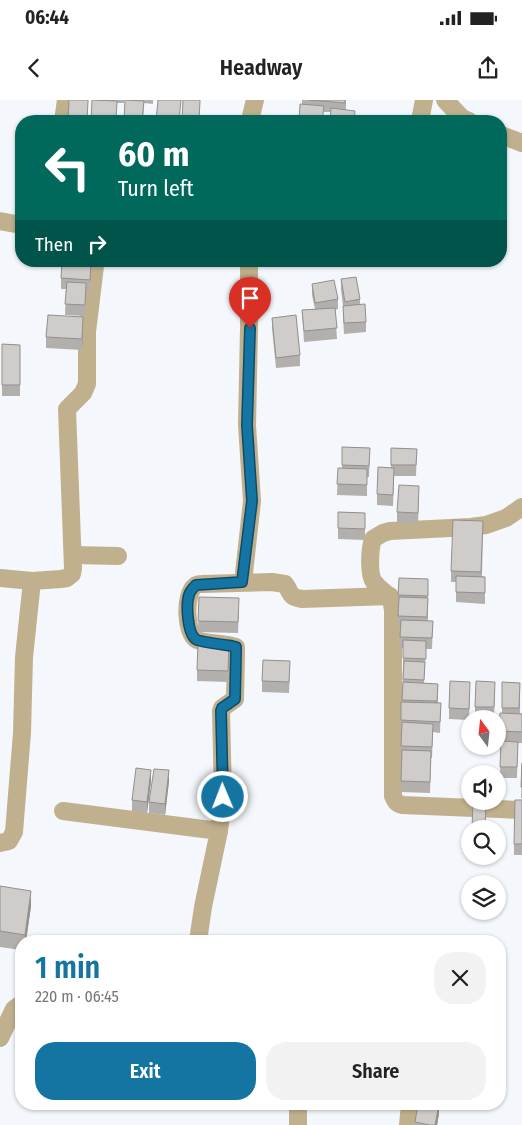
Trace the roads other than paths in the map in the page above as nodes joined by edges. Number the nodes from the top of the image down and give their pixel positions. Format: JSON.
{"nodes":[{"id":1,"x":66,"y":100,"type":"edge"},
{"id":2,"x":255,"y":100,"type":"edge"},
{"id":3,"x":424,"y":100,"type":"edge"},
{"id":4,"x":445,"y":100,"type":"edge"},
{"id":5,"x":64,"y":115,"type":"edge"},
{"id":6,"x":251,"y":115,"type":"edge"},
{"id":7,"x":421,"y":115,"type":"edge"},
{"id":8,"x":459,"y":115,"type":"edge"},
{"id":9,"x":507,"y":137,"type":"edge"},
{"id":10,"x":522,"y":143,"type":"edge"},
{"id":11,"x":0,"y":222,"type":"edge"},
{"id":12,"x":15,"y":224,"type":"edge"},
{"id":13,"x":95,"y":267,"type":"edge"},
{"id":14,"x":249,"y":267,"type":"edge"},
{"id":15,"x":522,"y":507,"type":"edge"},
{"id":16,"x":73,"y":555,"type":"junction"},
{"id":17,"x":118,"y":556,"type":"dead end"},
{"id":18,"x":0,"y":578,"type":"edge"},
{"id":19,"x":32,"y":581,"type":"junction"},
{"id":20,"x":242,"y":582,"type":"junction"},
{"id":21,"x":390,"y":596,"type":"junction"},
{"id":22,"x":522,"y":810,"type":"edge"},
{"id":23,"x":62,"y":811,"type":"dead end"},
{"id":24,"x":219,"y":831,"type":"junction"},
{"id":25,"x":0,"y":843,"type":"edge"},
{"id":26,"x":199,"y":935,"type":"edge"},
{"id":27,"x":15,"y":1008,"type":"edge"},
{"id":28,"x":0,"y":1038,"type":"edge"},
{"id":29,"x":298,"y":1110,"type":"edge"},
{"id":30,"x":409,"y":1110,"type":"edge"},
{"id":31,"x":298,"y":1125,"type":"edge"},
{"id":32,"x":408,"y":1125,"type":"edge"}],
"edges":[{"from":1,"to":5,"type":"street"},
{"from":2,"to":6,"type":"street"},
{"from":3,"to":7,"type":"street"},
{"from":4,"to":8,"type":"street"},
{"from":9,"to":10,"type":"street"},
{"from":11,"to":12,"type":"street"},
{"from":13,"to":16,"type":"street"},
{"from":14,"to":20,"type":"street"},
{"from":15,"to":21,"type":"street"},
{"from":16,"to":17,"type":"street"},
{"from":16,"to":19,"type":"street"},
{"from":18,"to":19,"type":"street"},
{"from":19,"to":25,"type":"street"},
{"from":20,"to":21,"type":"street"},
{"from":20,"to":24,"type":"street"},
{"from":21,"to":22,"type":"street"},
{"from":23,"to":24,"type":"street"},
{"from":24,"to":26,"type":"street"},
{"from":27,"to":28,"type":"street"},
{"from":29,"to":31,"type":"street"},
{"from":30,"to":32,"type":"street"}]}
